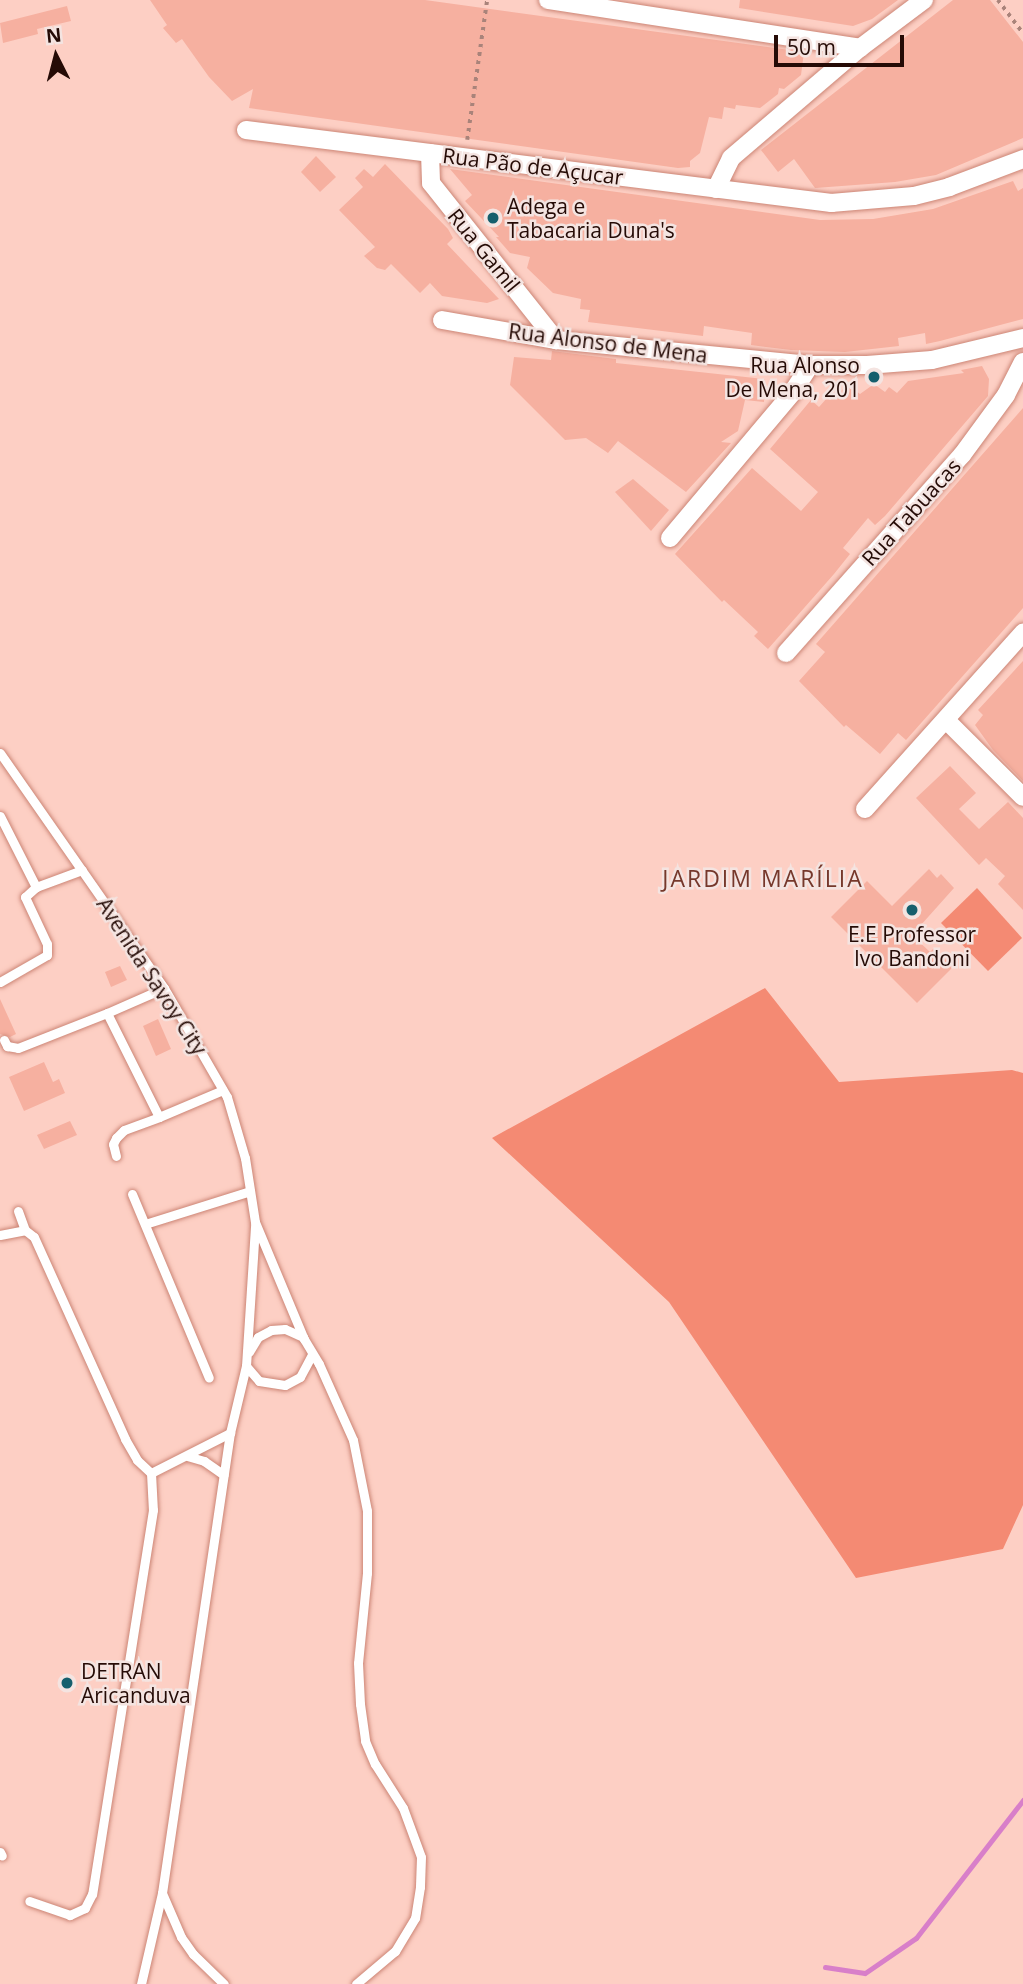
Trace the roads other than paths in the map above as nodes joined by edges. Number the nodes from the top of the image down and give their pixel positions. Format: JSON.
{"nodes":[{"id":1,"x":548,"y":0,"type":"edge"},
{"id":2,"x":924,"y":0,"type":"edge"},
{"id":3,"x":860,"y":48,"type":"junction"},
{"id":4,"x":246,"y":130,"type":"dead end"},
{"id":5,"x":430,"y":153,"type":"junction"},
{"id":6,"x":1023,"y":159,"type":"edge"},
{"id":7,"x":716,"y":189,"type":"junction"},
{"id":8,"x":442,"y":320,"type":"dead end"},
{"id":9,"x":1023,"y":338,"type":"edge"},
{"id":10,"x":556,"y":340,"type":"junction"},
{"id":11,"x":1023,"y":362,"type":"edge"},
{"id":12,"x":810,"y":365,"type":"junction"},
{"id":13,"x":670,"y":538,"type":"dead end"},
{"id":14,"x":1023,"y":633,"type":"edge"},
{"id":15,"x":786,"y":653,"type":"dead end"},
{"id":16,"x":947,"y":720,"type":"junction"},
{"id":17,"x":0,"y":753,"type":"edge"},
{"id":18,"x":1023,"y":797,"type":"edge"},
{"id":19,"x":865,"y":809,"type":"dead end"},
{"id":20,"x":0,"y":816,"type":"edge"},
{"id":21,"x":82,"y":870,"type":"junction"},
{"id":22,"x":36,"y":887,"type":"junction"},
{"id":23,"x":0,"y":982,"type":"edge"},
{"id":24,"x":164,"y":988,"type":"junction"},
{"id":25,"x":107,"y":1013,"type":"junction"},
{"id":26,"x":4,"y":1040,"type":"dead end"},
{"id":27,"x":223,"y":1090,"type":"junction"},
{"id":28,"x":159,"y":1117,"type":"junction"},
{"id":29,"x":116,"y":1156,"type":"dead end"},
{"id":30,"x":250,"y":1191,"type":"junction"},
{"id":31,"x":132,"y":1194,"type":"dead end"},
{"id":32,"x":18,"y":1211,"type":"dead end"},
{"id":33,"x":255,"y":1222,"type":"junction"},
{"id":34,"x":145,"y":1224,"type":"junction"},
{"id":35,"x":25,"y":1230,"type":"junction"},
{"id":36,"x":0,"y":1235,"type":"edge"},
{"id":37,"x":304,"y":1339,"type":"junction"},
{"id":38,"x":312,"y":1354,"type":"junction"},
{"id":39,"x":246,"y":1362,"type":"junction"},
{"id":40,"x":209,"y":1378,"type":"dead end"},
{"id":41,"x":230,"y":1433,"type":"junction"},
{"id":42,"x":187,"y":1456,"type":"junction"},
{"id":43,"x":151,"y":1473,"type":"junction"},
{"id":44,"x":224,"y":1475,"type":"junction"},
{"id":45,"x":162,"y":1893,"type":"junction"},
{"id":46,"x":29,"y":1901,"type":"dead end"},
{"id":47,"x":141,"y":1984,"type":"edge"},
{"id":48,"x":224,"y":1984,"type":"edge"},
{"id":49,"x":356,"y":1984,"type":"edge"}],
"edges":[{"from":1,"to":3,"type":"street"},
{"from":2,"to":3,"type":"street"},
{"from":3,"to":7,"type":"street"},
{"from":4,"to":5,"type":"street","name":"Rua Pão de Açucar"},
{"from":5,"to":7,"type":"street","name":"Rua Pão de Açucar"},
{"from":5,"to":10,"type":"street","name":"Rua Gamil"},
{"from":6,"to":7,"type":"street","name":"Rua Pão de Açucar"},
{"from":8,"to":10,"type":"street","name":"Rua Alonso de Mena"},
{"from":9,"to":12,"type":"street","name":"Rua Alonso de Mena"},
{"from":10,"to":12,"type":"street","name":"Rua Alonso de Mena"},
{"from":11,"to":15,"type":"street","name":"Rua Tabuacas"},
{"from":12,"to":13,"type":"street"},
{"from":14,"to":16,"type":"street"},
{"from":16,"to":18,"type":"street"},
{"from":16,"to":19,"type":"street"},
{"from":17,"to":21,"type":"lane","name":"Avenida Savoy City"},
{"from":20,"to":22,"type":"lane"},
{"from":21,"to":22,"type":"lane"},
{"from":21,"to":24,"type":"lane","name":"Avenida Savoy City"},
{"from":22,"to":23,"type":"lane"},
{"from":24,"to":25,"type":"lane"},
{"from":24,"to":27,"type":"lane","name":"Avenida Savoy City"},
{"from":25,"to":26,"type":"lane"},
{"from":25,"to":28,"type":"lane"},
{"from":27,"to":28,"type":"lane"},
{"from":27,"to":30,"type":"lane","name":"Avenida Savoy City"},
{"from":28,"to":29,"type":"lane"},
{"from":30,"to":33,"type":"lane","name":"Avenida Savoy City"},
{"from":30,"to":34,"type":"lane"},
{"from":31,"to":34,"type":"lane"},
{"from":32,"to":35,"type":"lane"},
{"from":33,"to":37,"type":"lane"},
{"from":33,"to":39,"type":"lane"},
{"from":34,"to":40,"type":"lane"},
{"from":35,"to":36,"type":"lane"},
{"from":35,"to":43,"type":"lane"},
{"from":37,"to":38,"type":"lane"},
{"from":37,"to":39,"type":"lane"},
{"from":38,"to":39,"type":"lane"},
{"from":38,"to":49,"type":"lane"},
{"from":39,"to":41,"type":"lane"},
{"from":41,"to":42,"type":"lane"},
{"from":41,"to":44,"type":"lane"},
{"from":42,"to":43,"type":"lane"},
{"from":42,"to":44,"type":"lane"},
{"from":43,"to":46,"type":"lane"},
{"from":44,"to":45,"type":"lane"},
{"from":45,"to":47,"type":"lane"},
{"from":45,"to":48,"type":"lane"}]}
